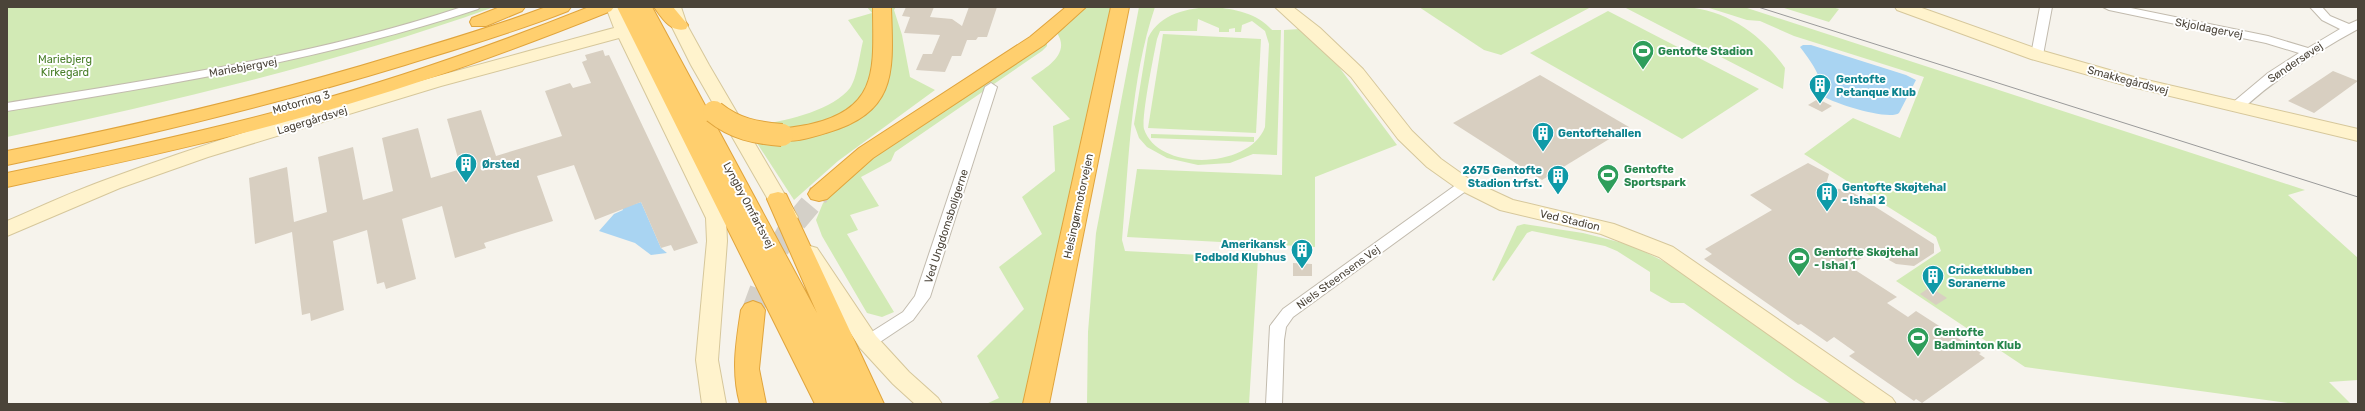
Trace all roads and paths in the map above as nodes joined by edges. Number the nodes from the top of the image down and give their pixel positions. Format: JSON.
{"nodes":[{"id":1,"x":474,"y":7,"type":"edge"},
{"id":2,"x":516,"y":7,"type":"edge"},
{"id":3,"x":541,"y":7,"type":"edge"},
{"id":4,"x":562,"y":7,"type":"edge"},
{"id":5,"x":588,"y":7,"type":"edge"},
{"id":6,"x":615,"y":7,"type":"edge"},
{"id":7,"x":643,"y":7,"type":"edge"},
{"id":8,"x":656,"y":7,"type":"edge"},
{"id":9,"x":663,"y":7,"type":"edge"},
{"id":10,"x":673,"y":7,"type":"edge"},
{"id":11,"x":882,"y":7,"type":"edge"},
{"id":12,"x":1077,"y":7,"type":"edge"},
{"id":13,"x":1120,"y":7,"type":"edge"},
{"id":14,"x":1283,"y":7,"type":"edge"},
{"id":15,"x":1903,"y":7,"type":"edge"},
{"id":16,"x":2046,"y":7,"type":"edge"},
{"id":17,"x":2109,"y":7,"type":"edge"},
{"id":18,"x":2316,"y":7,"type":"edge"},
{"id":19,"x":679,"y":25,"type":"junction"},
{"id":20,"x":2354,"y":27,"type":"edge"},
{"id":21,"x":624,"y":31,"type":"junction"},
{"id":22,"x":595,"y":39,"type":"junction"},
{"id":23,"x":2309,"y":52,"type":"junction"},
{"id":24,"x":424,"y":53,"type":"junction"},
{"id":25,"x":2037,"y":55,"type":"junction"},
{"id":26,"x":991,"y":87,"type":"dead end"},
{"id":27,"x":7,"y":107,"type":"edge"},
{"id":28,"x":2236,"y":107,"type":"junction"},
{"id":29,"x":305,"y":110,"type":"junction"},
{"id":30,"x":2358,"y":135,"type":"edge"},
{"id":31,"x":7,"y":157,"type":"edge"},
{"id":32,"x":7,"y":172,"type":"edge"},
{"id":33,"x":7,"y":180,"type":"edge"},
{"id":34,"x":1465,"y":185,"type":"junction"},
{"id":35,"x":7,"y":189,"type":"edge"},
{"id":36,"x":819,"y":194,"type":"tunnel mouth"},
{"id":37,"x":778,"y":199,"type":"junction"},
{"id":38,"x":716,"y":218,"type":"junction"},
{"id":39,"x":7,"y":229,"type":"edge"},
{"id":40,"x":753,"y":310,"type":"tunnel mouth"},
{"id":41,"x":868,"y":342,"type":"junction"},
{"id":42,"x":800,"y":347,"type":"junction"},
{"id":43,"x":714,"y":404,"type":"edge"},
{"id":44,"x":753,"y":404,"type":"edge"},
{"id":45,"x":828,"y":404,"type":"edge"},
{"id":46,"x":854,"y":404,"type":"edge"},
{"id":47,"x":871,"y":404,"type":"edge"},
{"id":48,"x":930,"y":404,"type":"edge"},
{"id":49,"x":1036,"y":404,"type":"edge"},
{"id":50,"x":1274,"y":404,"type":"edge"},
{"id":51,"x":1884,"y":404,"type":"edge"}],
"edges":[{"from":1,"to":27,"type":"street","name":"Mariebjergvej"},
{"from":2,"to":31,"type":"highway"},
{"from":3,"to":24,"type":"highway"},
{"from":4,"to":24,"type":"highway","name":"Motorring 3"},
{"from":5,"to":32,"type":"highway","name":"Motorring 3"},
{"from":6,"to":21,"type":"street"},
{"from":6,"to":22,"type":"street"},
{"from":6,"to":29,"type":"highway"},
{"from":6,"to":42,"type":"highway","name":"Lyngby Omfartsvej"},
{"from":7,"to":46,"type":"highway","name":"Lyngby Omfartsvej"},
{"from":8,"to":11,"type":"highway","bridge":true},
{"from":9,"to":19,"type":"highway"},
{"from":10,"to":19,"type":"street"},
{"from":12,"to":36,"type":"highway"},
{"from":13,"to":49,"type":"highway","name":"Helsingørmotorvejen"},
{"from":14,"to":34,"type":"street","name":"Ved Stadion"},
{"from":15,"to":25,"type":"street","name":"Smakkegårdsvej"},
{"from":16,"to":25,"type":"street"},
{"from":17,"to":23,"type":"street","name":"Skjoldagervej"},
{"from":18,"to":20,"type":"street"},
{"from":19,"to":37,"type":"street"},
{"from":20,"to":23,"type":"street","name":"Søndersøvej"},
{"from":21,"to":22,"type":"street","name":"Lagergårdsvej"},
{"from":21,"to":38,"type":"street"},
{"from":22,"to":39,"type":"street","name":"Lagergårdsvej"},
{"from":23,"to":28,"type":"street","name":"Søndersøvej"},
{"from":24,"to":31,"type":"highway","name":"Motorring 3"},
{"from":25,"to":28,"type":"street","name":"Smakkegårdsvej"},
{"from":26,"to":41,"type":"street","name":"Ved Ungdomsboligerne"},
{"from":28,"to":30,"type":"street","name":"Smakkegårdsvej"},
{"from":29,"to":33,"type":"highway"},
{"from":29,"to":35,"type":"highway"},
{"from":34,"to":50,"type":"street","name":"Niels Steensens Vej"},
{"from":34,"to":51,"type":"street","name":"Ved Stadion"},
{"from":37,"to":41,"type":"street"},
{"from":37,"to":47,"type":"highway"},
{"from":38,"to":42,"type":"highway"},
{"from":38,"to":43,"type":"street"},
{"from":40,"to":44,"type":"highway"},
{"from":41,"to":48,"type":"street"},
{"from":42,"to":45,"type":"highway","name":"Lyngby Omfartsvej"}]}
